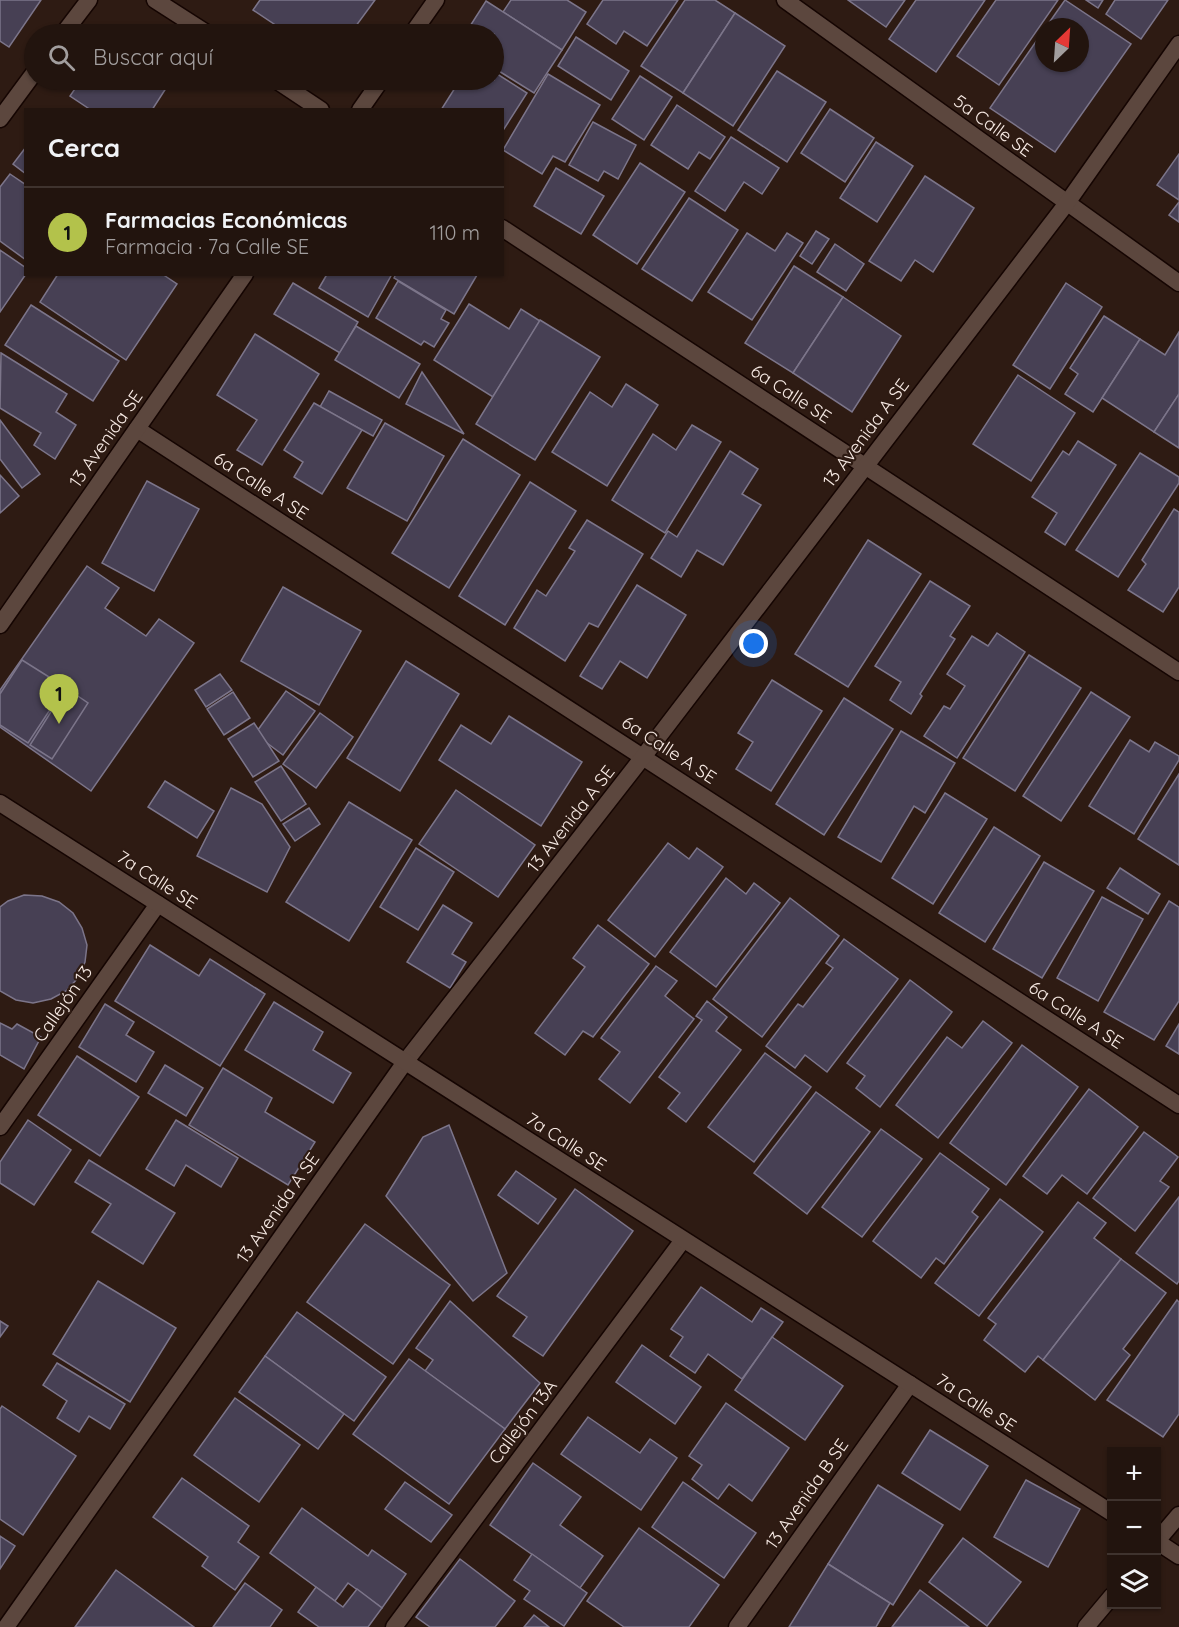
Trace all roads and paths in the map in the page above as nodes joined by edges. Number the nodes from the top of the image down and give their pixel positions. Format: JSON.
{"nodes":[{"id":1,"x":89,"y":0,"type":"edge"},
{"id":2,"x":155,"y":0,"type":"edge"},
{"id":3,"x":436,"y":0,"type":"edge"},
{"id":4,"x":785,"y":0,"type":"edge"},
{"id":5,"x":71,"y":24,"type":"edge"},
{"id":6,"x":192,"y":24,"type":"edge"},
{"id":7,"x":419,"y":24,"type":"edge"},
{"id":8,"x":1179,"y":44,"type":"edge"},
{"id":9,"x":24,"y":87,"type":"edge"},
{"id":10,"x":291,"y":90,"type":"edge"},
{"id":11,"x":374,"y":90,"type":"edge"},
{"id":12,"x":318,"y":108,"type":"edge"},
{"id":13,"x":361,"y":108,"type":"edge"},
{"id":14,"x":0,"y":119,"type":"edge"},
{"id":15,"x":1067,"y":203,"type":"junction"},
{"id":16,"x":504,"y":229,"type":"edge"},
{"id":17,"x":243,"y":276,"type":"edge"},
{"id":18,"x":1179,"y":283,"type":"edge"},
{"id":19,"x":137,"y":429,"type":"junction"},
{"id":20,"x":866,"y":466,"type":"junction"},
{"id":21,"x":0,"y":625,"type":"edge"},
{"id":22,"x":1179,"y":672,"type":"edge"},
{"id":23,"x":643,"y":757,"type":"junction"},
{"id":24,"x":0,"y":803,"type":"edge"},
{"id":25,"x":158,"y":904,"type":"junction"},
{"id":26,"x":405,"y":1062,"type":"junction"},
{"id":27,"x":1179,"y":1105,"type":"edge"},
{"id":28,"x":0,"y":1126,"type":"edge"},
{"id":29,"x":683,"y":1240,"type":"junction"},
{"id":30,"x":910,"y":1384,"type":"junction"},
{"id":31,"x":1107,"y":1510,"type":"edge"},
{"id":32,"x":1179,"y":1515,"type":"edge"},
{"id":33,"x":1161,"y":1537,"type":"edge"},
{"id":34,"x":1161,"y":1545,"type":"edge"},
{"id":35,"x":1179,"y":1556,"type":"edge"},
{"id":36,"x":1107,"y":1602,"type":"edge"},
{"id":37,"x":6,"y":1627,"type":"edge"},
{"id":38,"x":394,"y":1627,"type":"edge"},
{"id":39,"x":737,"y":1627,"type":"edge"},
{"id":40,"x":1086,"y":1627,"type":"edge"}],
"edges":[{"from":1,"to":5,"type":"street"},
{"from":2,"to":6,"type":"street"},
{"from":3,"to":7,"type":"street"},
{"from":4,"to":15,"type":"street","name":"5a Calle SE"},
{"from":8,"to":15,"type":"street","name":"13 Avenida A SE"},
{"from":9,"to":14,"type":"street"},
{"from":10,"to":12,"type":"street"},
{"from":11,"to":13,"type":"street"},
{"from":15,"to":18,"type":"street","name":"5a Calle SE"},
{"from":15,"to":20,"type":"street","name":"13 Avenida A SE"},
{"from":16,"to":20,"type":"street","name":"6a Calle SE"},
{"from":17,"to":19,"type":"street","name":"13 Avenida SE"},
{"from":19,"to":21,"type":"street","name":"13 Avenida SE"},
{"from":19,"to":23,"type":"street","name":"6a Calle A SE"},
{"from":20,"to":22,"type":"street","name":"6a Calle SE"},
{"from":20,"to":23,"type":"street","name":"13 Avenida A SE"},
{"from":23,"to":26,"type":"street","name":"13 Avenida A SE"},
{"from":23,"to":27,"type":"street","name":"6a Calle A SE"},
{"from":24,"to":25,"type":"street","name":"7a Calle SE"},
{"from":25,"to":26,"type":"street","name":"7a Calle SE"},
{"from":25,"to":28,"type":"street","name":"Callejón 13"},
{"from":26,"to":29,"type":"street","name":"7a Calle SE"},
{"from":26,"to":37,"type":"street","name":"13 Avenida A SE"},
{"from":29,"to":30,"type":"street","name":"7a Calle SE"},
{"from":29,"to":38,"type":"street","name":"Callejón 13A"},
{"from":30,"to":31,"type":"street","name":"7a Calle SE"},
{"from":30,"to":39,"type":"street","name":"13 Avenida B SE"},
{"from":32,"to":33,"type":"street"},
{"from":34,"to":35,"type":"street"},
{"from":36,"to":40,"type":"street"}]}
